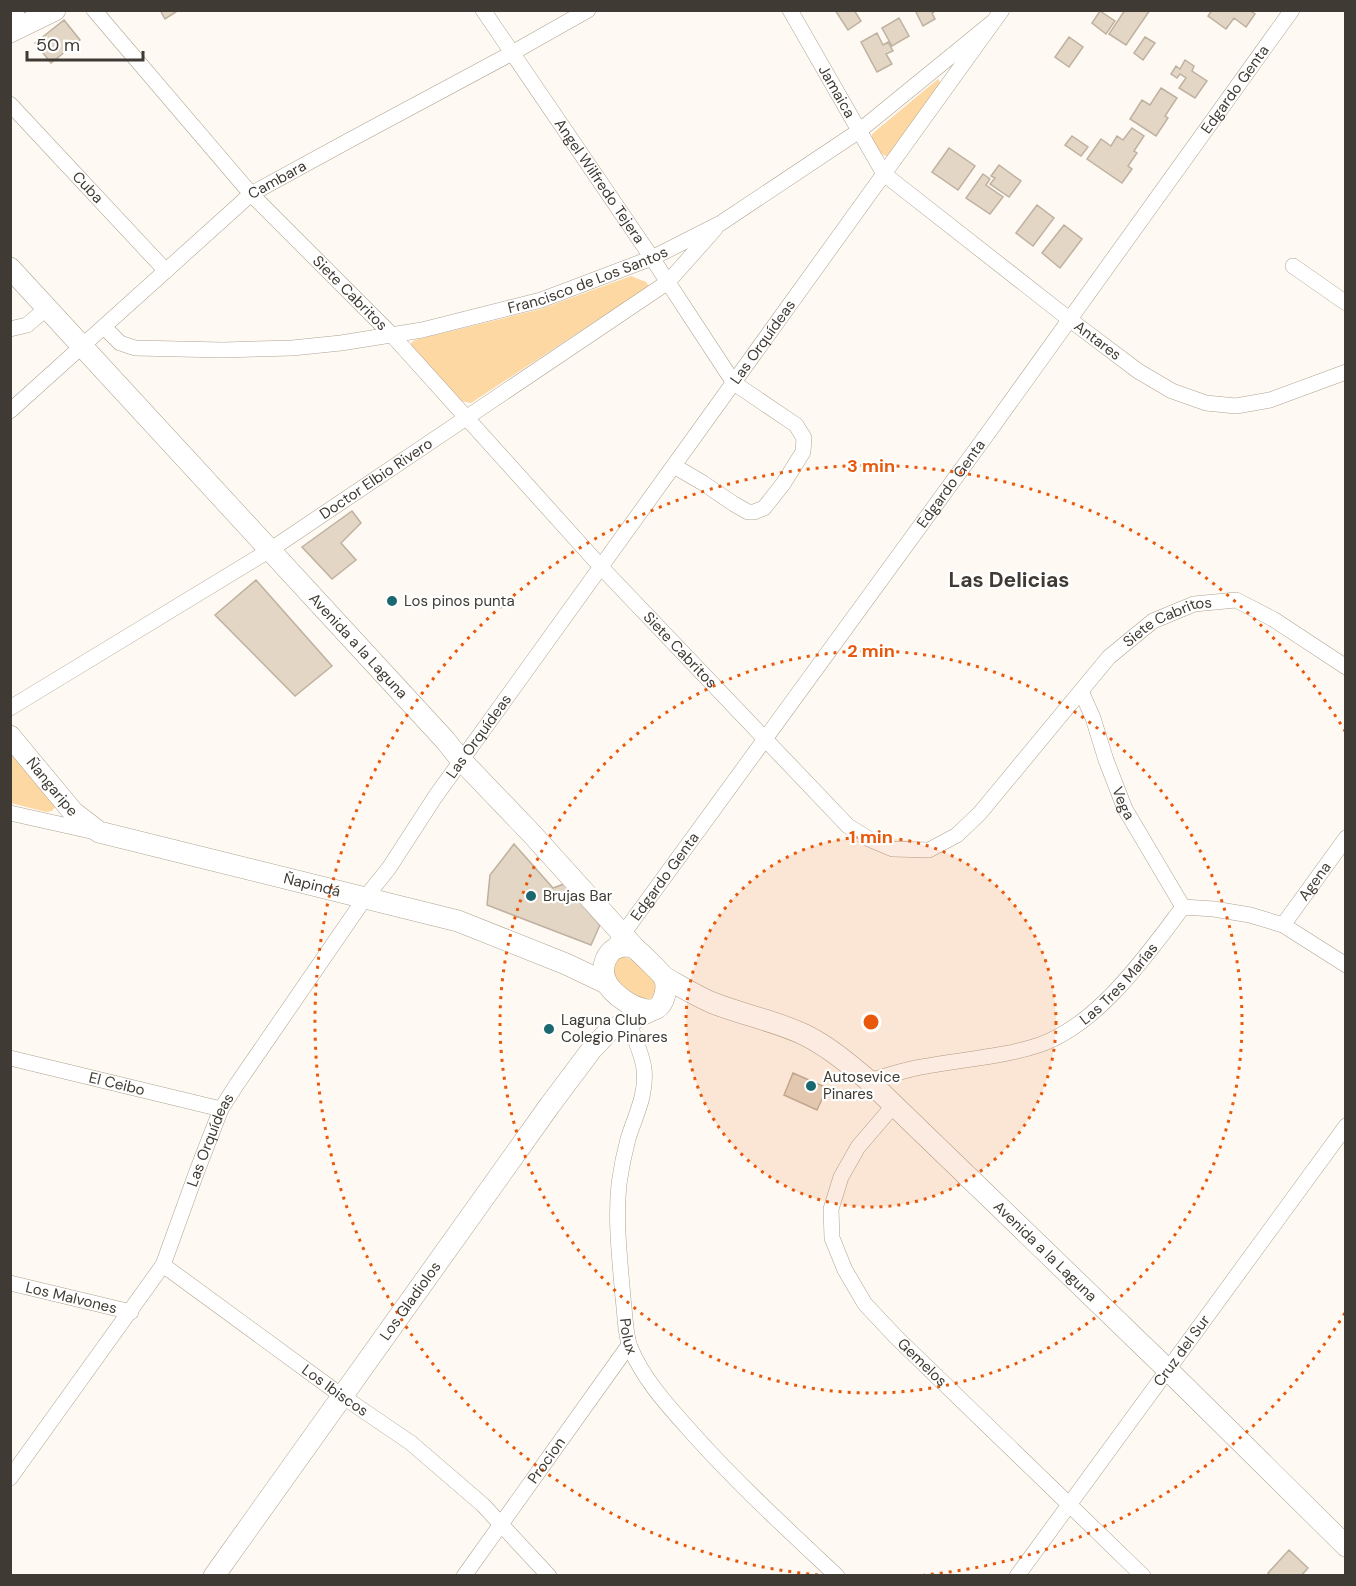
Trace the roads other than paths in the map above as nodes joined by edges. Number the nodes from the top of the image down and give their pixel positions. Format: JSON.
{"nodes":[{"id":1,"x":55,"y":10,"type":"edge"},
{"id":2,"x":94,"y":10,"type":"edge"},
{"id":3,"x":483,"y":10,"type":"edge"},
{"id":4,"x":588,"y":10,"type":"edge"},
{"id":5,"x":790,"y":10,"type":"edge"},
{"id":6,"x":1292,"y":10,"type":"edge"},
{"id":7,"x":998,"y":16,"type":"edge"},
{"id":8,"x":10,"y":32,"type":"edge"},
{"id":9,"x":512,"y":53,"type":"junction"},
{"id":10,"x":10,"y":105,"type":"edge"},
{"id":11,"x":859,"y":131,"type":"junction"},
{"id":12,"x":884,"y":174,"type":"junction"},
{"id":13,"x":251,"y":194,"type":"junction"},
{"id":14,"x":721,"y":223,"type":"junction"},
{"id":15,"x":652,"y":258,"type":"junction"},
{"id":16,"x":1293,"y":266,"type":"dead end"},
{"id":17,"x":10,"y":268,"type":"edge"},
{"id":18,"x":166,"y":271,"type":"junction"},
{"id":19,"x":668,"y":282,"type":"junction"},
{"id":20,"x":1346,"y":303,"type":"edge"},
{"id":21,"x":47,"y":308,"type":"junction"},
{"id":22,"x":1070,"y":319,"type":"junction"},
{"id":23,"x":104,"y":327,"type":"junction"},
{"id":24,"x":10,"y":329,"type":"edge"},
{"id":25,"x":391,"y":334,"type":"junction"},
{"id":26,"x":83,"y":347,"type":"junction"},
{"id":27,"x":1346,"y":372,"type":"edge"},
{"id":28,"x":734,"y":383,"type":"junction"},
{"id":29,"x":10,"y":411,"type":"edge"},
{"id":30,"x":467,"y":418,"type":"junction"},
{"id":31,"x":674,"y":466,"type":"junction"},
{"id":32,"x":270,"y":550,"type":"junction"},
{"id":33,"x":601,"y":567,"type":"junction"},
{"id":34,"x":1346,"y":667,"type":"edge"},
{"id":35,"x":1081,"y":691,"type":"junction"},
{"id":36,"x":10,"y":708,"type":"edge"},
{"id":37,"x":10,"y":736,"type":"edge"},
{"id":38,"x":764,"y":739,"type":"junction"},
{"id":39,"x":461,"y":760,"type":"junction"},
{"id":40,"x":10,"y":813,"type":"edge"},
{"id":41,"x":99,"y":832,"type":"junction"},
{"id":42,"x":1346,"y":838,"type":"edge"},
{"id":43,"x":365,"y":898,"type":"junction"},
{"id":44,"x":1183,"y":907,"type":"junction"},
{"id":45,"x":1283,"y":925,"type":"junction"},
{"id":46,"x":628,"y":940,"type":"junction"},
{"id":47,"x":1346,"y":965,"type":"edge"},
{"id":48,"x":664,"y":977,"type":"junction"},
{"id":49,"x":609,"y":986,"type":"junction"},
{"id":50,"x":713,"y":1003,"type":"junction"},
{"id":51,"x":656,"y":1007,"type":"junction"},
{"id":52,"x":628,"y":1022,"type":"junction"},
{"id":53,"x":609,"y":1031,"type":"junction"},
{"id":54,"x":10,"y":1058,"type":"edge"},
{"id":55,"x":869,"y":1081,"type":"junction"},
{"id":56,"x":894,"y":1105,"type":"junction"},
{"id":57,"x":221,"y":1109,"type":"junction"},
{"id":58,"x":1346,"y":1125,"type":"edge"},
{"id":59,"x":164,"y":1265,"type":"junction"},
{"id":60,"x":10,"y":1283,"type":"edge"},
{"id":61,"x":131,"y":1312,"type":"junction"},
{"id":62,"x":630,"y":1345,"type":"junction"},
{"id":63,"x":1167,"y":1369,"type":"junction"},
{"id":64,"x":342,"y":1396,"type":"junction"},
{"id":65,"x":32,"y":1447,"type":"junction"},
{"id":66,"x":10,"y":1462,"type":"edge"},
{"id":67,"x":10,"y":1478,"type":"edge"},
{"id":68,"x":1069,"y":1503,"type":"junction"},
{"id":69,"x":501,"y":1524,"type":"junction"},
{"id":70,"x":1343,"y":1540,"type":"edge"},
{"id":71,"x":214,"y":1575,"type":"edge"},
{"id":72,"x":464,"y":1575,"type":"edge"},
{"id":73,"x":549,"y":1575,"type":"edge"},
{"id":74,"x":837,"y":1575,"type":"edge"},
{"id":75,"x":1017,"y":1575,"type":"edge"},
{"id":76,"x":1143,"y":1575,"type":"edge"}],
"edges":[{"from":1,"to":8,"type":"street"},
{"from":2,"to":13,"type":"street","name":"Siete Cabritos"},
{"from":3,"to":9,"type":"street","name":"Angel Wilfredo Tejera"},
{"from":4,"to":9,"type":"street","name":"Cambara"},
{"from":5,"to":11,"type":"street","name":"Jamaica"},
{"from":6,"to":22,"type":"street","name":"Edgardo Genta"},
{"from":7,"to":11,"type":"street","name":"Francisco de Los Santos"},
{"from":7,"to":12,"type":"street","name":"Las Orquídeas"},
{"from":9,"to":13,"type":"street","name":"Cambara"},
{"from":9,"to":15,"type":"street","name":"Angel Wilfredo Tejera"},
{"from":10,"to":18,"type":"street","name":"Cuba"},
{"from":11,"to":12,"type":"street","name":"Jamaica"},
{"from":11,"to":14,"type":"street","name":"Francisco de Los Santos"},
{"from":12,"to":22,"type":"street","name":"Antares"},
{"from":12,"to":28,"type":"street","name":"Las Orquídeas"},
{"from":13,"to":18,"type":"street","name":"Cambara"},
{"from":13,"to":25,"type":"street","name":"Siete Cabritos"},
{"from":14,"to":15,"type":"street","name":"Francisco de Los Santos"},
{"from":14,"to":19,"type":"street","name":"Doctor Elbio Rivero"},
{"from":15,"to":19,"type":"street","name":"Angel Wilfredo Tejera"},
{"from":15,"to":25,"type":"street","name":"Francisco de Los Santos"},
{"from":16,"to":20,"type":"street"},
{"from":17,"to":21,"type":"street"},
{"from":18,"to":23,"type":"street","name":"Cambara"},
{"from":19,"to":28,"type":"street","name":"Angel Wilfredo Tejera"},
{"from":19,"to":30,"type":"street","name":"Doctor Elbio Rivero"},
{"from":21,"to":24,"type":"street"},
{"from":21,"to":26,"type":"street"},
{"from":22,"to":27,"type":"street","name":"Antares"},
{"from":22,"to":38,"type":"street","name":"Edgardo Genta"},
{"from":23,"to":25,"type":"street","name":"Francisco de Los Santos"},
{"from":23,"to":26,"type":"street","name":"Cambara"},
{"from":25,"to":30,"type":"street","name":"Siete Cabritos"},
{"from":26,"to":29,"type":"street","name":"Cambara"},
{"from":26,"to":32,"type":"street","name":"Avenida a la Laguna"},
{"from":28,"to":31,"type":"street","name":"Las Orquídeas"},
{"from":28,"to":31,"type":"street"},
{"from":30,"to":32,"type":"street","name":"Doctor Elbio Rivero"},
{"from":30,"to":33,"type":"street","name":"Siete Cabritos"},
{"from":31,"to":33,"type":"street","name":"Las Orquídeas"},
{"from":32,"to":36,"type":"street","name":"Doctor Elbio Rivero"},
{"from":32,"to":39,"type":"street","name":"Avenida a la Laguna"},
{"from":33,"to":38,"type":"street","name":"Siete Cabritos"},
{"from":33,"to":39,"type":"street","name":"Las Orquídeas"},
{"from":34,"to":35,"type":"street","name":"Siete Cabritos"},
{"from":35,"to":38,"type":"street","name":"Siete Cabritos"},
{"from":35,"to":44,"type":"street","name":"Vega"},
{"from":37,"to":41,"type":"street","name":"Ñangaripe"},
{"from":38,"to":46,"type":"street","name":"Edgardo Genta"},
{"from":39,"to":43,"type":"street","name":"Las Orquídeas"},
{"from":39,"to":46,"type":"street","name":"Avenida a la Laguna"},
{"from":40,"to":41,"type":"street","name":"Ñapindá"},
{"from":41,"to":43,"type":"street","name":"Ñapindá"},
{"from":42,"to":45,"type":"street","name":"Agena"},
{"from":43,"to":49,"type":"street","name":"Ñapindá"},
{"from":43,"to":57,"type":"street","name":"Las Orquídeas"},
{"from":44,"to":45,"type":"street"},
{"from":44,"to":55,"type":"street","name":"Las Tres Marías"},
{"from":45,"to":47,"type":"street"},
{"from":46,"to":48,"type":"street","name":"Avenida a la Laguna"},
{"from":46,"to":49,"type":"street"},
{"from":48,"to":50,"type":"street","name":"Avenida a la Laguna"},
{"from":48,"to":51,"type":"street"},
{"from":49,"to":51,"type":"street","name":"Ñapindá"},
{"from":49,"to":53,"type":"street"},
{"from":50,"to":51,"type":"street","name":"Avenida a la Laguna"},
{"from":50,"to":55,"type":"street","name":"Avenida a la Laguna"},
{"from":51,"to":52,"type":"street","name":"Los Gladiolos"},
{"from":52,"to":53,"type":"street","name":"Los Gladiolos"},
{"from":52,"to":62,"type":"street","name":"Polux"},
{"from":53,"to":64,"type":"street","name":"Los Gladiolos"},
{"from":54,"to":57,"type":"street","name":"El Ceibo"},
{"from":55,"to":56,"type":"street","name":"Avenida a la Laguna"},
{"from":56,"to":63,"type":"street","name":"Avenida a la Laguna"},
{"from":56,"to":68,"type":"street","name":"Gemelos"},
{"from":57,"to":59,"type":"street","name":"Las Orquídeas"},
{"from":58,"to":63,"type":"street","name":"Cruz del Sur"},
{"from":59,"to":61,"type":"street","name":"Las Orquídeas"},
{"from":59,"to":64,"type":"street","name":"Los Ibiscos"},
{"from":60,"to":61,"type":"street","name":"Los Malvones"},
{"from":61,"to":65,"type":"street","name":"Las Orquídeas"},
{"from":62,"to":69,"type":"street","name":"Procion"},
{"from":62,"to":74,"type":"street","name":"Polux"},
{"from":63,"to":68,"type":"street","name":"Cruz del Sur"},
{"from":63,"to":70,"type":"street","name":"Avenida a la Laguna"},
{"from":64,"to":69,"type":"street","name":"Los Ibiscos"},
{"from":64,"to":71,"type":"street","name":"Los Gladiolos"},
{"from":65,"to":66,"type":"street"},
{"from":65,"to":67,"type":"street","name":"Las Orquídeas"},
{"from":68,"to":75,"type":"street","name":"Cruz del Sur"},
{"from":68,"to":76,"type":"street","name":"Gemelos"},
{"from":69,"to":72,"type":"street","name":"Procion"},
{"from":69,"to":73,"type":"street","name":"Los Ibiscos"}]}
